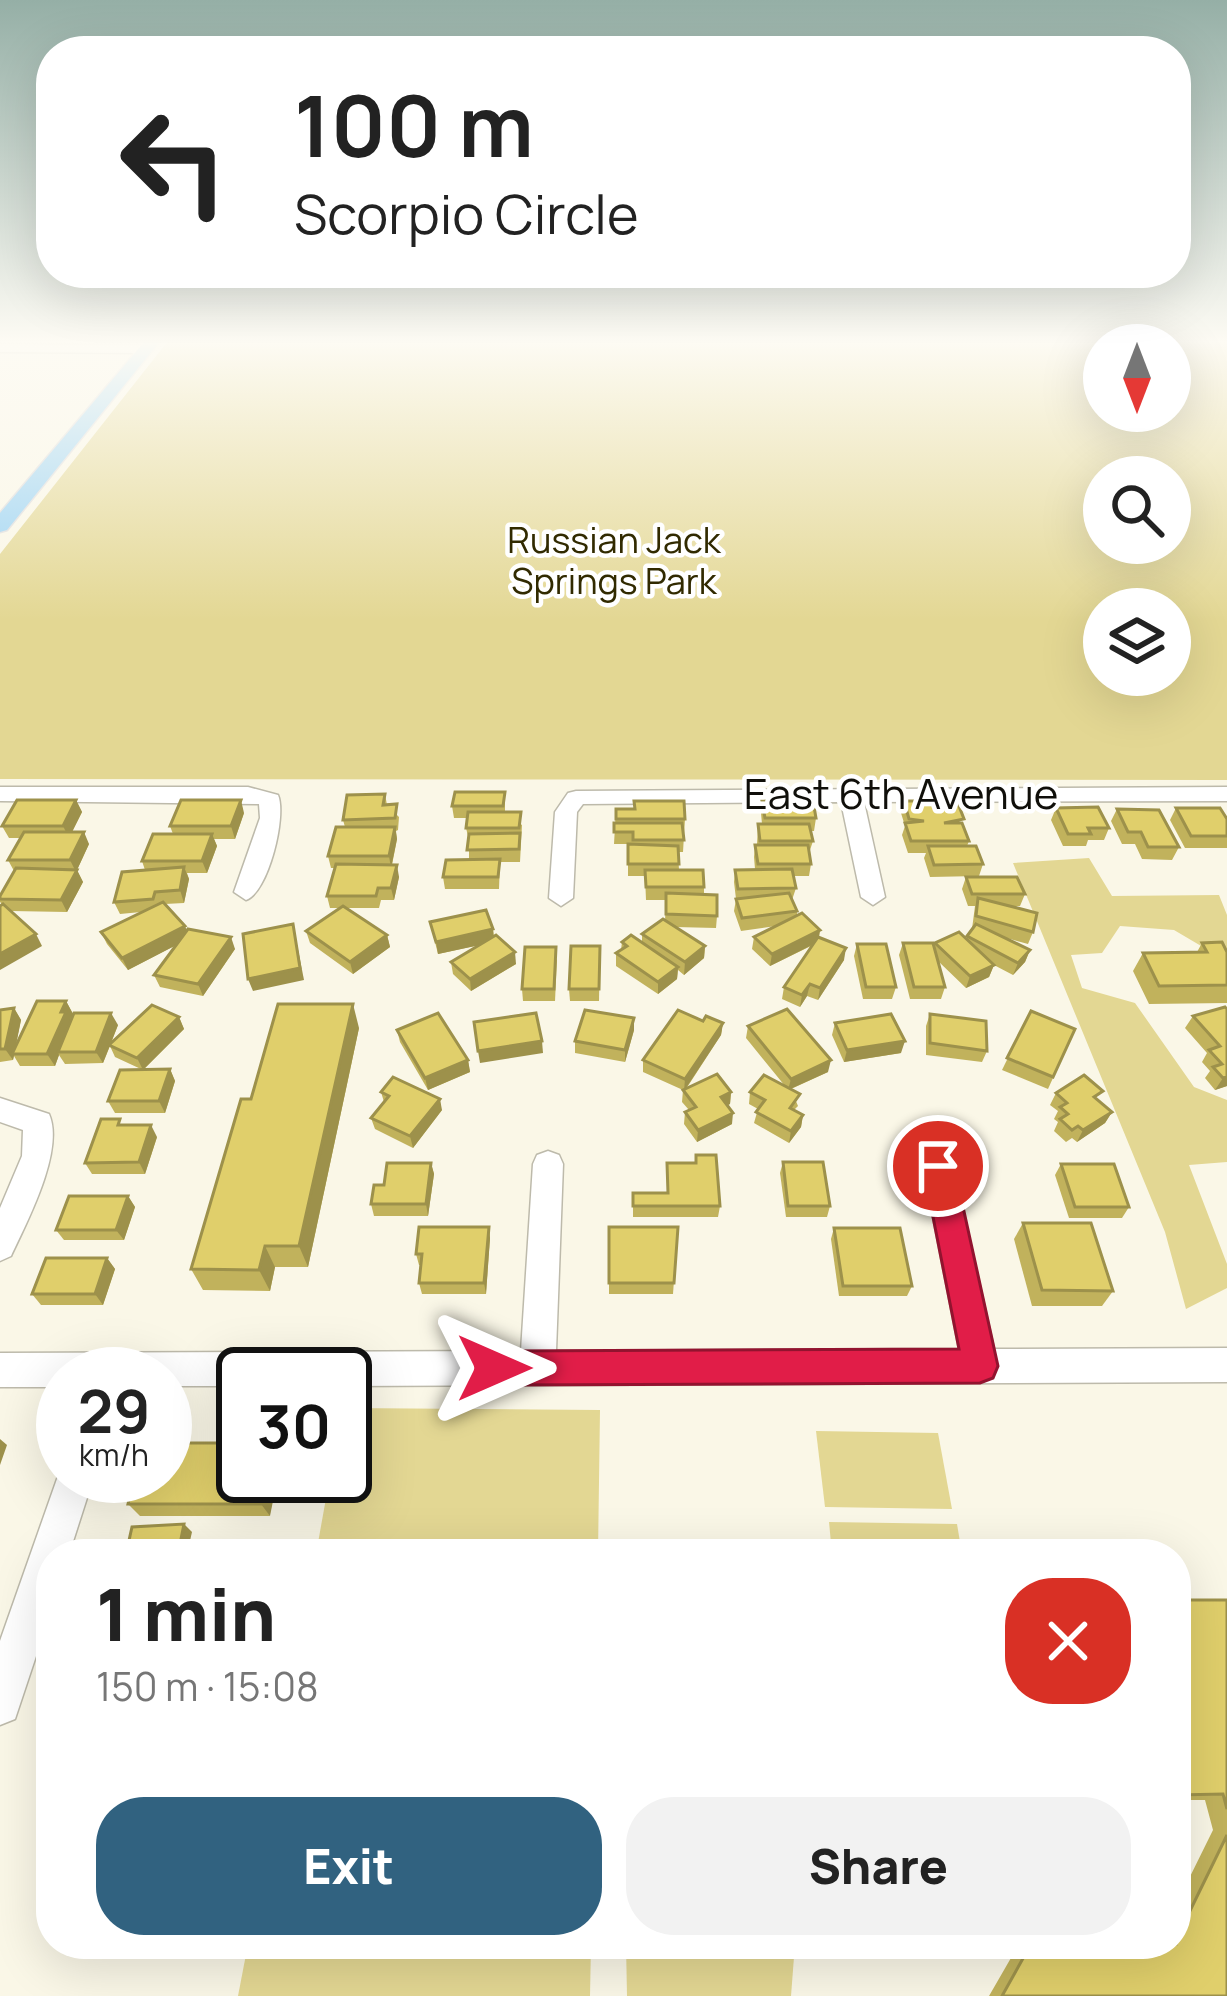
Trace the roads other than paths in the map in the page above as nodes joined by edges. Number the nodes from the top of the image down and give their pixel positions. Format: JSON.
{"nodes":[{"id":1,"x":72,"y":434,"type":"edge"},
{"id":2,"x":7,"y":509,"type":"edge"},
{"id":3,"x":0,"y":526,"type":"edge"},
{"id":4,"x":0,"y":794,"type":"edge"},
{"id":5,"x":851,"y":794,"type":"junction"},
{"id":6,"x":1227,"y":794,"type":"edge"},
{"id":7,"x":246,"y":892,"type":"dead end"},
{"id":8,"x":873,"y":897,"type":"dead end"},
{"id":9,"x":562,"y":898,"type":"dead end"},
{"id":10,"x":0,"y":1110,"type":"edge"},
{"id":11,"x":548,"y":1164,"type":"dead end"},
{"id":12,"x":938,"y":1166,"type":"dead end"},
{"id":13,"x":0,"y":1246,"type":"edge"},
{"id":14,"x":1227,"y":1365,"type":"edge"},
{"id":15,"x":980,"y":1366,"type":"junction"},
{"id":16,"x":538,"y":1368,"type":"junction"},
{"id":17,"x":0,"y":1370,"type":"edge"},
{"id":18,"x":36,"y":1371,"type":"edge"},
{"id":19,"x":192,"y":1371,"type":"edge"},
{"id":20,"x":66,"y":1503,"type":"edge"},
{"id":21,"x":54,"y":1539,"type":"edge"},
{"id":22,"x":36,"y":1595,"type":"edge"},
{"id":23,"x":0,"y":1704,"type":"edge"}],
"edges":[{"from":1,"to":2,"type":"main road"},
{"from":2,"to":3,"type":"main road"},
{"from":4,"to":7,"type":"street"},
{"from":5,"to":6,"type":"street","name":"East 6th Avenue"},
{"from":5,"to":8,"type":"street"},
{"from":5,"to":9,"type":"street","name":"East 6th Avenue"},
{"from":10,"to":13,"type":"street"},
{"from":11,"to":16,"type":"street"},
{"from":12,"to":15,"type":"street"},
{"from":14,"to":15,"type":"street"},
{"from":15,"to":16,"type":"street"},
{"from":16,"to":19,"type":"street"},
{"from":17,"to":18,"type":"street"},
{"from":20,"to":21,"type":"street"},
{"from":22,"to":23,"type":"street"}]}
